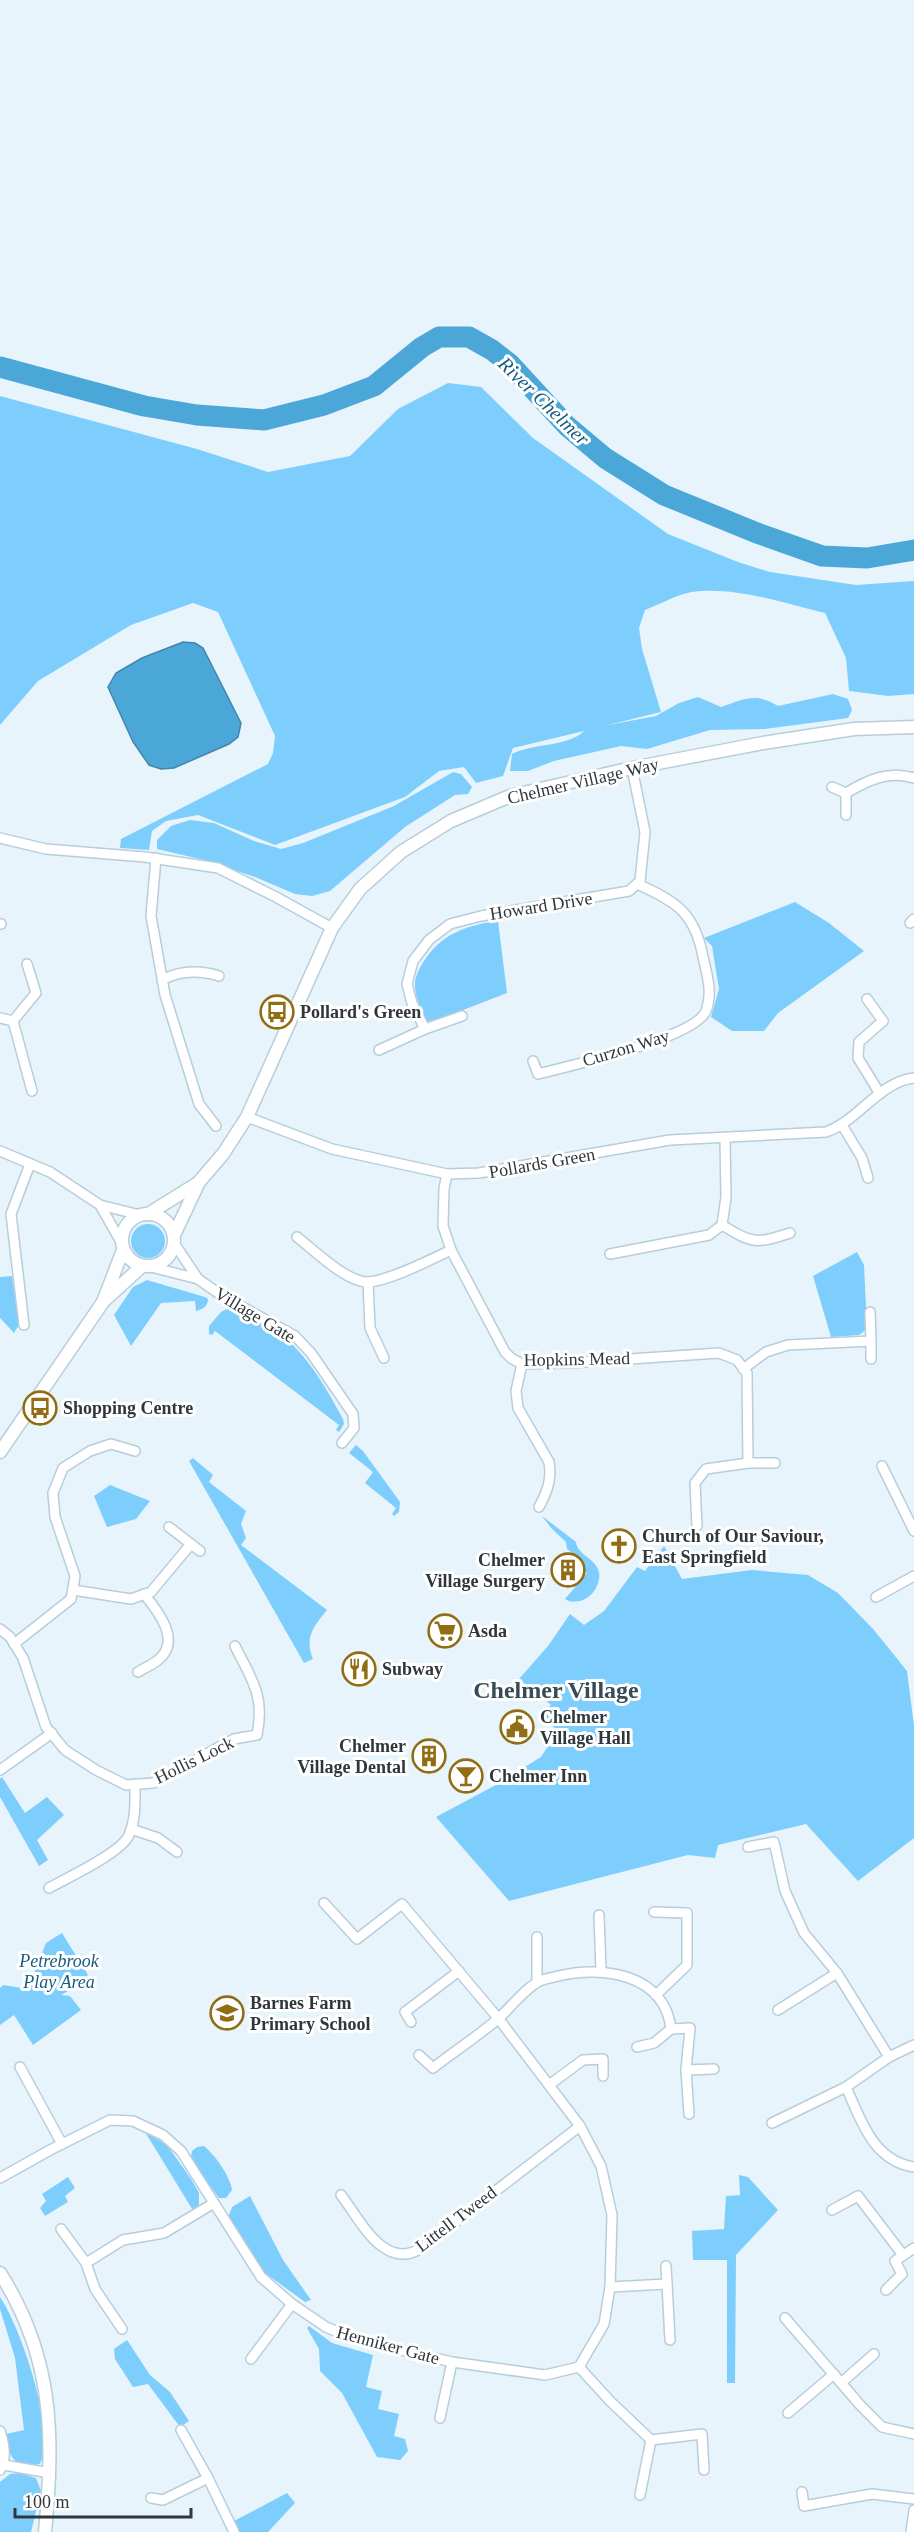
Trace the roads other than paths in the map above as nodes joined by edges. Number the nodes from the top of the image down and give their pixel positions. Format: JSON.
{"nodes":[{"id":1,"x":914,"y":727,"type":"edge"},
{"id":2,"x":632,"y":768,"type":"junction"},
{"id":3,"x":914,"y":778,"type":"edge"},
{"id":4,"x":832,"y":787,"type":"dead end"},
{"id":5,"x":846,"y":793,"type":"junction"},
{"id":6,"x":846,"y":816,"type":"dead end"},
{"id":7,"x":0,"y":838,"type":"edge"},
{"id":8,"x":156,"y":858,"type":"junction"},
{"id":9,"x":637,"y":884,"type":"junction"},
{"id":10,"x":332,"y":928,"type":"junction"},
{"id":11,"x":27,"y":964,"type":"dead end"},
{"id":12,"x":219,"y":976,"type":"dead end"},
{"id":13,"x":162,"y":980,"type":"junction"},
{"id":14,"x":867,"y":999,"type":"dead end"},
{"id":15,"x":462,"y":1016,"type":"dead end"},
{"id":16,"x":0,"y":1018,"type":"edge"},
{"id":17,"x":13,"y":1021,"type":"junction"},
{"id":18,"x":425,"y":1029,"type":"junction"},
{"id":19,"x":379,"y":1050,"type":"dead end"},
{"id":20,"x":533,"y":1060,"type":"dead end"},
{"id":21,"x":914,"y":1078,"type":"edge"},
{"id":22,"x":32,"y":1091,"type":"dead end"},
{"id":23,"x":880,"y":1094,"type":"junction"},
{"id":24,"x":247,"y":1117,"type":"junction"},
{"id":25,"x":842,"y":1125,"type":"junction"},
{"id":26,"x":216,"y":1126,"type":"dead end"},
{"id":27,"x":725,"y":1139,"type":"junction"},
{"id":28,"x":0,"y":1151,"type":"edge"},
{"id":29,"x":30,"y":1164,"type":"junction"},
{"id":30,"x":447,"y":1174,"type":"junction"},
{"id":31,"x":868,"y":1178,"type":"dead end"},
{"id":32,"x":199,"y":1182,"type":"junction"},
{"id":33,"x":100,"y":1205,"type":"junction"},
{"id":34,"x":144,"y":1215,"type":"junction"},
{"id":35,"x":722,"y":1226,"type":"junction"},
{"id":36,"x":790,"y":1233,"type":"dead end"},
{"id":37,"x":297,"y":1236,"type":"dead end"},
{"id":38,"x":174,"y":1239,"type":"junction"},
{"id":39,"x":122,"y":1246,"type":"junction"},
{"id":40,"x":452,"y":1250,"type":"junction"},
{"id":41,"x":610,"y":1254,"type":"dead end"},
{"id":42,"x":147,"y":1267,"type":"junction"},
{"id":43,"x":198,"y":1279,"type":"junction"},
{"id":44,"x":368,"y":1282,"type":"junction"},
{"id":45,"x":103,"y":1302,"type":"junction"},
{"id":46,"x":870,"y":1312,"type":"dead end"},
{"id":47,"x":24,"y":1325,"type":"dead end"},
{"id":48,"x":871,"y":1341,"type":"junction"},
{"id":49,"x":384,"y":1358,"type":"dead end"},
{"id":50,"x":871,"y":1359,"type":"dead end"},
{"id":51,"x":522,"y":1364,"type":"junction"},
{"id":52,"x":743,"y":1369,"type":"junction"},
{"id":53,"x":342,"y":1443,"type":"dead end"},
{"id":54,"x":135,"y":1451,"type":"dead end"},
{"id":55,"x":0,"y":1452,"type":"edge"},
{"id":56,"x":748,"y":1463,"type":"junction"},
{"id":57,"x":775,"y":1463,"type":"dead end"},
{"id":58,"x":882,"y":1466,"type":"dead end"},
{"id":59,"x":539,"y":1507,"type":"dead end"},
{"id":60,"x":697,"y":1526,"type":"dead end"},
{"id":61,"x":169,"y":1527,"type":"dead end"},
{"id":62,"x":914,"y":1532,"type":"edge"},
{"id":63,"x":191,"y":1544,"type":"junction"},
{"id":64,"x":201,"y":1551,"type":"dead end"},
{"id":65,"x":914,"y":1576,"type":"edge"},
{"id":66,"x":73,"y":1590,"type":"junction"},
{"id":67,"x":144,"y":1594,"type":"junction"},
{"id":68,"x":876,"y":1597,"type":"dead end"},
{"id":69,"x":0,"y":1629,"type":"edge"},
{"id":70,"x":14,"y":1644,"type":"junction"},
{"id":71,"x":235,"y":1646,"type":"dead end"},
{"id":72,"x":138,"y":1672,"type":"dead end"},
{"id":73,"x":52,"y":1733,"type":"junction"},
{"id":74,"x":0,"y":1770,"type":"edge"},
{"id":75,"x":135,"y":1784,"type":"junction"},
{"id":76,"x":130,"y":1828,"type":"junction"},
{"id":77,"x":748,"y":1847,"type":"dead end"},
{"id":78,"x":177,"y":1852,"type":"dead end"},
{"id":79,"x":49,"y":1888,"type":"dead end"},
{"id":80,"x":324,"y":1903,"type":"dead end"},
{"id":81,"x":654,"y":1912,"type":"dead end"},
{"id":82,"x":599,"y":1915,"type":"dead end"},
{"id":83,"x":537,"y":1937,"type":"dead end"},
{"id":84,"x":459,"y":1971,"type":"junction"},
{"id":85,"x":601,"y":1971,"type":"junction"},
{"id":86,"x":837,"y":1973,"type":"junction"},
{"id":87,"x":537,"y":1982,"type":"junction"},
{"id":88,"x":656,"y":1995,"type":"junction"},
{"id":89,"x":778,"y":2010,"type":"dead end"},
{"id":90,"x":498,"y":2018,"type":"junction"},
{"id":91,"x":411,"y":2022,"type":"dead end"},
{"id":92,"x":671,"y":2029,"type":"junction"},
{"id":93,"x":914,"y":2045,"type":"edge"},
{"id":94,"x":637,"y":2047,"type":"dead end"},
{"id":95,"x":419,"y":2055,"type":"dead end"},
{"id":96,"x":889,"y":2057,"type":"junction"},
{"id":97,"x":20,"y":2067,"type":"dead end"},
{"id":98,"x":714,"y":2069,"type":"dead end"},
{"id":99,"x":686,"y":2070,"type":"junction"},
{"id":100,"x":603,"y":2076,"type":"dead end"},
{"id":101,"x":549,"y":2085,"type":"junction"},
{"id":102,"x":846,"y":2087,"type":"junction"},
{"id":103,"x":689,"y":2114,"type":"dead end"},
{"id":104,"x":772,"y":2123,"type":"dead end"},
{"id":105,"x":580,"y":2126,"type":"junction"},
{"id":106,"x":62,"y":2144,"type":"junction"},
{"id":107,"x":914,"y":2167,"type":"edge"},
{"id":108,"x":0,"y":2178,"type":"edge"},
{"id":109,"x":341,"y":2195,"type":"dead end"},
{"id":110,"x":214,"y":2203,"type":"junction"},
{"id":111,"x":832,"y":2210,"type":"dead end"},
{"id":112,"x":61,"y":2229,"type":"dead end"},
{"id":113,"x":914,"y":2248,"type":"edge"},
{"id":114,"x":903,"y":2255,"type":"junction"},
{"id":115,"x":86,"y":2263,"type":"junction"},
{"id":116,"x":666,"y":2266,"type":"dead end"},
{"id":117,"x":0,"y":2273,"type":"edge"},
{"id":118,"x":667,"y":2284,"type":"junction"},
{"id":119,"x":610,"y":2287,"type":"junction"},
{"id":120,"x":886,"y":2290,"type":"dead end"},
{"id":121,"x":292,"y":2304,"type":"junction"},
{"id":122,"x":785,"y":2318,"type":"dead end"},
{"id":123,"x":122,"y":2329,"type":"dead end"},
{"id":124,"x":670,"y":2340,"type":"dead end"},
{"id":125,"x":874,"y":2354,"type":"dead end"},
{"id":126,"x":251,"y":2359,"type":"dead end"},
{"id":127,"x":452,"y":2362,"type":"junction"},
{"id":128,"x":579,"y":2367,"type":"junction"},
{"id":129,"x":834,"y":2374,"type":"junction"},
{"id":130,"x":841,"y":2383,"type":"junction"},
{"id":131,"x":788,"y":2412,"type":"dead end"},
{"id":132,"x":440,"y":2418,"type":"dead end"},
{"id":133,"x":181,"y":2430,"type":"dead end"},
{"id":134,"x":0,"y":2431,"type":"edge"},
{"id":135,"x":914,"y":2434,"type":"edge"},
{"id":136,"x":651,"y":2440,"type":"junction"},
{"id":137,"x":2,"y":2468,"type":"edge"},
{"id":138,"x":704,"y":2470,"type":"dead end"},
{"id":139,"x":50,"y":2473,"type":"junction"},
{"id":140,"x":208,"y":2478,"type":"junction"},
{"id":141,"x":802,"y":2492,"type":"dead end"},
{"id":142,"x":640,"y":2495,"type":"dead end"},
{"id":143,"x":150,"y":2498,"type":"dead end"},
{"id":144,"x":914,"y":2499,"type":"edge"},
{"id":145,"x":914,"y":2510,"type":"edge"},
{"id":146,"x":45,"y":2532,"type":"edge"},
{"id":147,"x":234,"y":2532,"type":"edge"},
{"id":148,"x":911,"y":2532,"type":"edge"}],
"edges":[{"from":1,"to":2,"type":"street","name":"Chelmer Village Way"},
{"from":2,"to":9,"type":"street"},
{"from":2,"to":10,"type":"street","name":"Chelmer Village Way"},
{"from":3,"to":5,"type":"street"},
{"from":4,"to":5,"type":"street"},
{"from":5,"to":6,"type":"street"},
{"from":7,"to":8,"type":"street"},
{"from":8,"to":10,"type":"street"},
{"from":8,"to":13,"type":"street"},
{"from":9,"to":18,"type":"street","name":"Howard Drive"},
{"from":9,"to":20,"type":"street","name":"Curzon Way"},
{"from":10,"to":24,"type":"street","name":"Chelmer Village Way"},
{"from":11,"to":17,"type":"street"},
{"from":12,"to":13,"type":"street"},
{"from":13,"to":26,"type":"street"},
{"from":14,"to":23,"type":"street"},
{"from":15,"to":18,"type":"street"},
{"from":16,"to":17,"type":"street"},
{"from":17,"to":22,"type":"street"},
{"from":18,"to":19,"type":"street"},
{"from":21,"to":23,"type":"street","name":"Pollards Green"},
{"from":23,"to":25,"type":"street","name":"Pollards Green"},
{"from":24,"to":30,"type":"street","name":"Pollards Green"},
{"from":24,"to":32,"type":"street","name":"Chelmer Village Way"},
{"from":25,"to":27,"type":"street","name":"Pollards Green"},
{"from":25,"to":31,"type":"street"},
{"from":27,"to":30,"type":"street","name":"Pollards Green"},
{"from":27,"to":35,"type":"street"},
{"from":28,"to":29,"type":"street"},
{"from":29,"to":33,"type":"street"},
{"from":29,"to":47,"type":"street"},
{"from":30,"to":40,"type":"street","name":"Hopkins Mead"},
{"from":32,"to":34,"type":"street","name":"Chelmer Village Way"},
{"from":32,"to":38,"type":"street","name":"Chelmer Village Way"},
{"from":33,"to":34,"type":"street"},
{"from":33,"to":39,"type":"street"},
{"from":34,"to":38,"type":"street"},
{"from":34,"to":39,"type":"street","name":"Chelmer Village Way"},
{"from":35,"to":36,"type":"street"},
{"from":35,"to":41,"type":"street"},
{"from":37,"to":44,"type":"street"},
{"from":38,"to":42,"type":"street","name":"Chelmer Village Way"},
{"from":38,"to":43,"type":"street","name":"Village Gate"},
{"from":39,"to":42,"type":"street"},
{"from":39,"to":45,"type":"street","name":"Chelmer Village Way"},
{"from":40,"to":44,"type":"street"},
{"from":40,"to":51,"type":"street","name":"Hopkins Mead"},
{"from":42,"to":43,"type":"street","name":"Village Gate"},
{"from":42,"to":45,"type":"street","name":"Chelmer Village Way"},
{"from":43,"to":53,"type":"street","name":"Village Gate"},
{"from":44,"to":49,"type":"street"},
{"from":45,"to":55,"type":"street","name":"Chelmer Village Way"},
{"from":46,"to":48,"type":"street"},
{"from":48,"to":50,"type":"street"},
{"from":48,"to":52,"type":"street"},
{"from":51,"to":52,"type":"street","name":"Hopkins Mead"},
{"from":51,"to":59,"type":"street"},
{"from":52,"to":56,"type":"street"},
{"from":54,"to":66,"type":"street"},
{"from":56,"to":57,"type":"street"},
{"from":56,"to":60,"type":"street"},
{"from":58,"to":62,"type":"street"},
{"from":61,"to":63,"type":"street"},
{"from":63,"to":64,"type":"street"},
{"from":63,"to":67,"type":"street"},
{"from":65,"to":68,"type":"street"},
{"from":66,"to":67,"type":"street"},
{"from":66,"to":70,"type":"street"},
{"from":67,"to":72,"type":"street"},
{"from":69,"to":70,"type":"street","name":"Hollis Lock"},
{"from":70,"to":73,"type":"street","name":"Hollis Lock"},
{"from":71,"to":75,"type":"street","name":"Hollis Lock"},
{"from":73,"to":74,"type":"street"},
{"from":73,"to":75,"type":"street","name":"Hollis Lock"},
{"from":75,"to":76,"type":"street"},
{"from":76,"to":78,"type":"street"},
{"from":76,"to":79,"type":"street"},
{"from":77,"to":86,"type":"street"},
{"from":80,"to":84,"type":"street"},
{"from":81,"to":88,"type":"street"},
{"from":82,"to":85,"type":"street"},
{"from":83,"to":87,"type":"street"},
{"from":84,"to":90,"type":"street"},
{"from":84,"to":91,"type":"street"},
{"from":85,"to":87,"type":"street"},
{"from":85,"to":88,"type":"street"},
{"from":86,"to":89,"type":"street"},
{"from":86,"to":96,"type":"street"},
{"from":87,"to":90,"type":"street"},
{"from":88,"to":92,"type":"street"},
{"from":90,"to":95,"type":"street"},
{"from":90,"to":101,"type":"street"},
{"from":92,"to":94,"type":"street"},
{"from":92,"to":99,"type":"street"},
{"from":93,"to":96,"type":"street"},
{"from":96,"to":102,"type":"street"},
{"from":97,"to":106,"type":"street"},
{"from":98,"to":99,"type":"street"},
{"from":99,"to":103,"type":"street"},
{"from":100,"to":101,"type":"street"},
{"from":101,"to":105,"type":"street"},
{"from":102,"to":104,"type":"street"},
{"from":102,"to":107,"type":"street"},
{"from":105,"to":109,"type":"street","name":"Littell Tweed"},
{"from":105,"to":119,"type":"street"},
{"from":106,"to":108,"type":"street","name":"Henniker Gate"},
{"from":106,"to":110,"type":"street","name":"Henniker Gate"},
{"from":110,"to":115,"type":"street"},
{"from":110,"to":121,"type":"street","name":"Henniker Gate"},
{"from":111,"to":114,"type":"street"},
{"from":112,"to":115,"type":"street"},
{"from":113,"to":114,"type":"street"},
{"from":114,"to":120,"type":"street"},
{"from":115,"to":123,"type":"street"},
{"from":116,"to":118,"type":"street"},
{"from":117,"to":139,"type":"street"},
{"from":118,"to":119,"type":"street"},
{"from":118,"to":124,"type":"street"},
{"from":119,"to":128,"type":"street"},
{"from":121,"to":126,"type":"street"},
{"from":121,"to":127,"type":"street","name":"Henniker Gate"},
{"from":122,"to":129,"type":"street"},
{"from":125,"to":130,"type":"street"},
{"from":127,"to":128,"type":"street","name":"Henniker Gate"},
{"from":127,"to":132,"type":"street"},
{"from":128,"to":136,"type":"street"},
{"from":129,"to":130,"type":"street"},
{"from":129,"to":131,"type":"street"},
{"from":130,"to":135,"type":"street"},
{"from":133,"to":140,"type":"street"},
{"from":134,"to":137,"type":"street"},
{"from":136,"to":138,"type":"street"},
{"from":136,"to":142,"type":"street"},
{"from":137,"to":139,"type":"street"},
{"from":139,"to":146,"type":"street"},
{"from":140,"to":143,"type":"street"},
{"from":140,"to":147,"type":"street"},
{"from":141,"to":144,"type":"street"},
{"from":145,"to":148,"type":"street"}]}
